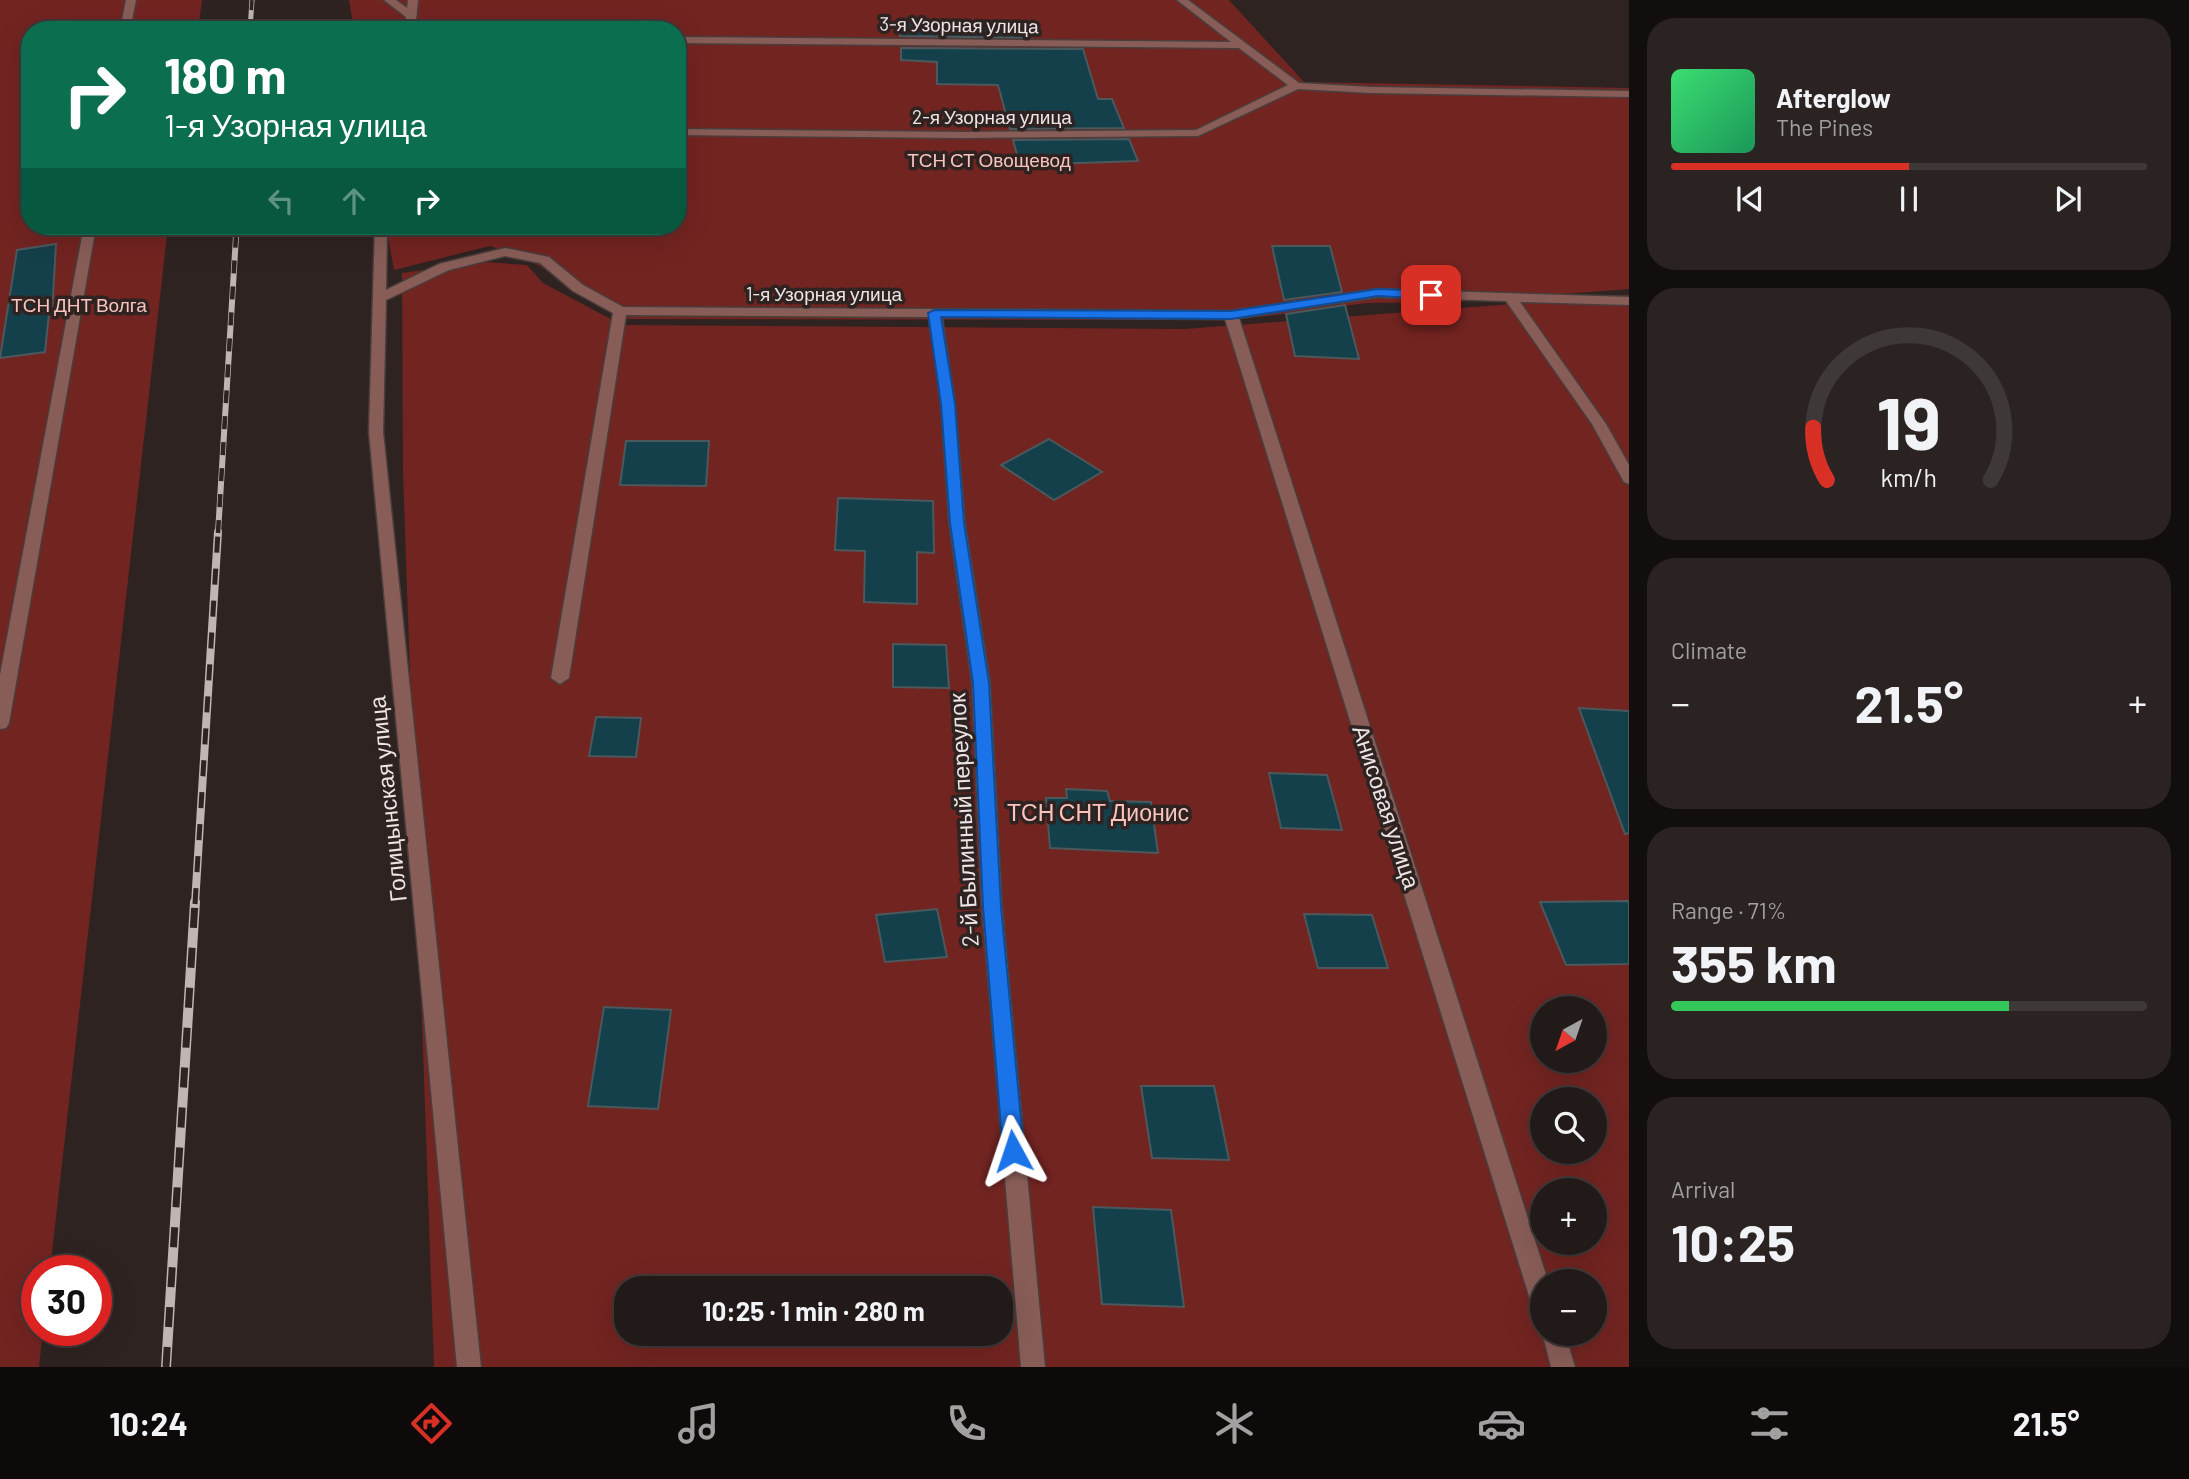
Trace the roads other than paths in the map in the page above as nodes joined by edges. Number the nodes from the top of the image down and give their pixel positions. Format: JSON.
{"nodes":[{"id":1,"x":131,"y":0,"type":"edge"},
{"id":2,"x":389,"y":0,"type":"edge"},
{"id":3,"x":413,"y":0,"type":"edge"},
{"id":4,"x":1182,"y":0,"type":"edge"},
{"id":5,"x":413,"y":17,"type":"junction"},
{"id":6,"x":127,"y":21,"type":"edge"},
{"id":7,"x":412,"y":21,"type":"edge"},
{"id":8,"x":686,"y":40,"type":"edge"},
{"id":9,"x":1240,"y":45,"type":"junction"},
{"id":10,"x":1296,"y":86,"type":"junction"},
{"id":11,"x":1629,"y":94,"type":"edge"},
{"id":12,"x":686,"y":132,"type":"edge"},
{"id":13,"x":88,"y":235,"type":"edge"},
{"id":14,"x":381,"y":235,"type":"edge"},
{"id":15,"x":379,"y":298,"type":"junction"},
{"id":16,"x":1511,"y":298,"type":"junction"},
{"id":17,"x":1629,"y":301,"type":"edge"},
{"id":18,"x":620,"y":311,"type":"junction"},
{"id":19,"x":934,"y":313,"type":"junction"},
{"id":20,"x":1231,"y":315,"type":"junction"},
{"id":21,"x":1629,"y":479,"type":"edge"},
{"id":22,"x":561,"y":678,"type":"dead end"},
{"id":23,"x":0,"y":723,"type":"edge"},
{"id":24,"x":1533,"y":1269,"type":"edge"},
{"id":25,"x":1557,"y":1346,"type":"edge"},
{"id":26,"x":469,"y":1367,"type":"edge"},
{"id":27,"x":1033,"y":1367,"type":"edge"},
{"id":28,"x":1563,"y":1367,"type":"edge"}],
"edges":[{"from":1,"to":6,"type":"street"},
{"from":2,"to":5,"type":"street"},
{"from":3,"to":5,"type":"street"},
{"from":4,"to":9,"type":"street"},
{"from":5,"to":7,"type":"street"},
{"from":8,"to":9,"type":"street","name":"3-я Узорная улица"},
{"from":9,"to":10,"type":"street"},
{"from":10,"to":11,"type":"street"},
{"from":10,"to":12,"type":"street","name":"2-я Узорная улица"},
{"from":13,"to":23,"type":"street"},
{"from":14,"to":15,"type":"street","name":"Голицынская улица"},
{"from":15,"to":18,"type":"street","name":"1-я Узорная улица"},
{"from":15,"to":26,"type":"street","name":"Голицынская улица"},
{"from":16,"to":17,"type":"street","name":"1-я Узорная улица"},
{"from":16,"to":20,"type":"street","name":"1-я Узорная улица"},
{"from":16,"to":21,"type":"street"},
{"from":18,"to":19,"type":"street","name":"1-я Узорная улица"},
{"from":18,"to":22,"type":"street"},
{"from":19,"to":20,"type":"street","name":"1-я Узорная улица"},
{"from":19,"to":27,"type":"street","name":"2-й Былинный переулок"},
{"from":20,"to":24,"type":"street","name":"Анисовая улица"},
{"from":25,"to":28,"type":"street"}]}
